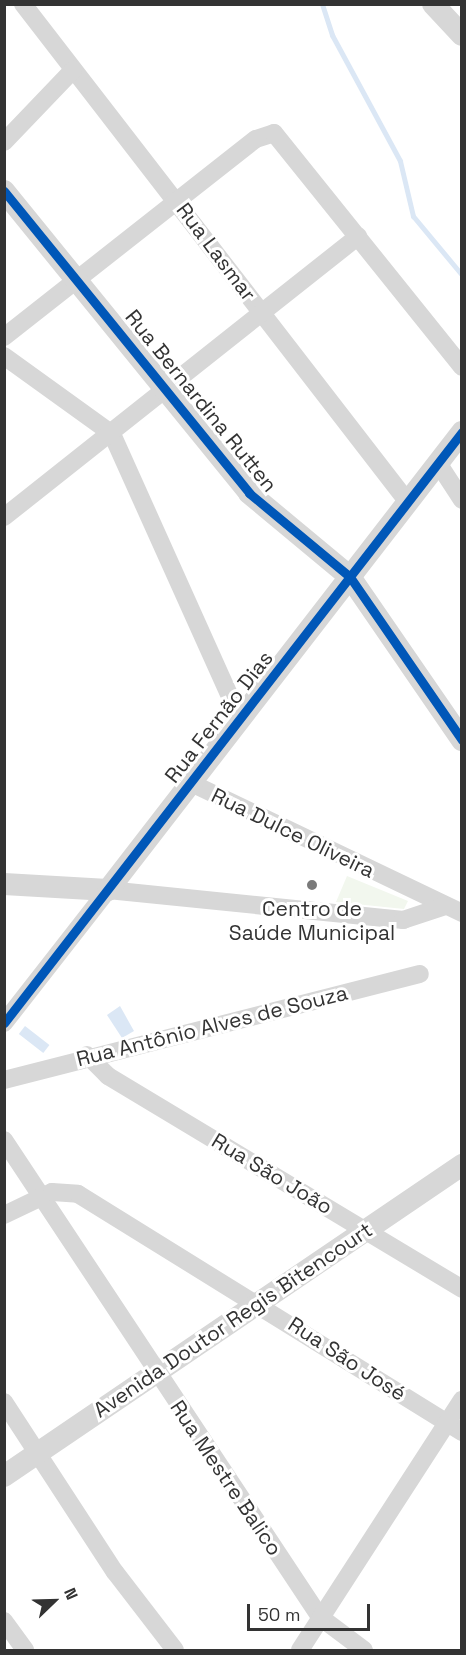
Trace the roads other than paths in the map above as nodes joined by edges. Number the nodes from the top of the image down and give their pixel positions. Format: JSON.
{"nodes":[{"id":1,"x":23,"y":4,"type":"edge"},
{"id":2,"x":433,"y":4,"type":"edge"},
{"id":3,"x":462,"y":35,"type":"edge"},
{"id":4,"x":73,"y":70,"type":"junction"},
{"id":5,"x":4,"y":142,"type":"edge"},
{"id":6,"x":4,"y":191,"type":"edge"},
{"id":7,"x":177,"y":200,"type":"junction"},
{"id":8,"x":358,"y":236,"type":"junction"},
{"id":9,"x":77,"y":276,"type":"junction"},
{"id":10,"x":263,"y":314,"type":"junction"},
{"id":11,"x":4,"y":337,"type":"edge"},
{"id":12,"x":4,"y":356,"type":"edge"},
{"id":13,"x":462,"y":367,"type":"edge"},
{"id":14,"x":165,"y":388,"type":"junction"},
{"id":15,"x":462,"y":432,"type":"edge"},
{"id":16,"x":111,"y":434,"type":"junction"},
{"id":17,"x":438,"y":464,"type":"junction"},
{"id":18,"x":462,"y":500,"type":"edge"},
{"id":19,"x":407,"y":501,"type":"junction"},
{"id":20,"x":4,"y":517,"type":"edge"},
{"id":21,"x":350,"y":577,"type":"junction"},
{"id":22,"x":240,"y":719,"type":"junction"},
{"id":23,"x":462,"y":740,"type":"edge"},
{"id":24,"x":191,"y":783,"type":"junction"},
{"id":25,"x":4,"y":884,"type":"edge"},
{"id":26,"x":108,"y":890,"type":"junction"},
{"id":27,"x":444,"y":906,"type":"junction"},
{"id":28,"x":462,"y":913,"type":"edge"},
{"id":29,"x":420,"y":974,"type":"dead end"},
{"id":30,"x":4,"y":1023,"type":"edge"},
{"id":31,"x":87,"y":1055,"type":"junction"},
{"id":32,"x":4,"y":1080,"type":"edge"},
{"id":33,"x":4,"y":1140,"type":"edge"},
{"id":34,"x":462,"y":1165,"type":"edge"},
{"id":35,"x":43,"y":1197,"type":"junction"},
{"id":36,"x":4,"y":1215,"type":"edge"},
{"id":37,"x":364,"y":1230,"type":"junction"},
{"id":38,"x":462,"y":1289,"type":"edge"},
{"id":39,"x":256,"y":1301,"type":"junction"},
{"id":40,"x":155,"y":1373,"type":"junction"},
{"id":41,"x":462,"y":1400,"type":"edge"},
{"id":42,"x":4,"y":1402,"type":"edge"},
{"id":43,"x":454,"y":1428,"type":"edge"},
{"id":44,"x":38,"y":1453,"type":"junction"},
{"id":45,"x":4,"y":1476,"type":"edge"},
{"id":46,"x":320,"y":1617,"type":"junction"},
{"id":47,"x":4,"y":1621,"type":"edge"},
{"id":48,"x":25,"y":1650,"type":"edge"},
{"id":49,"x":176,"y":1650,"type":"edge"},
{"id":50,"x":300,"y":1650,"type":"edge"},
{"id":51,"x":364,"y":1650,"type":"edge"}],
"edges":[{"from":1,"to":4,"type":"street","name":"Rua Lasmar"},
{"from":2,"to":3,"type":"street"},
{"from":4,"to":5,"type":"street"},
{"from":4,"to":7,"type":"street","name":"Rua Lasmar"},
{"from":6,"to":9,"type":"street","name":"Rua Bernardina Rutten"},
{"from":7,"to":8,"type":"street"},
{"from":7,"to":9,"type":"street"},
{"from":7,"to":10,"type":"street","name":"Rua Lasmar"},
{"from":8,"to":10,"type":"street"},
{"from":8,"to":13,"type":"street"},
{"from":9,"to":11,"type":"street"},
{"from":9,"to":14,"type":"street","name":"Rua Bernardina Rutten"},
{"from":10,"to":14,"type":"street"},
{"from":10,"to":19,"type":"street","name":"Rua Lasmar"},
{"from":12,"to":16,"type":"street"},
{"from":14,"to":16,"type":"street"},
{"from":14,"to":21,"type":"street","name":"Rua Bernardina Rutten"},
{"from":15,"to":17,"type":"street","name":"Rua Fernão Dias"},
{"from":16,"to":20,"type":"street"},
{"from":16,"to":22,"type":"street"},
{"from":17,"to":18,"type":"street"},
{"from":17,"to":19,"type":"street","name":"Rua Fernão Dias"},
{"from":19,"to":21,"type":"street","name":"Rua Fernão Dias"},
{"from":21,"to":22,"type":"street","name":"Rua Fernão Dias"},
{"from":21,"to":23,"type":"street","name":"Rua Bernardina Rutten"},
{"from":22,"to":24,"type":"street","name":"Rua Fernão Dias"},
{"from":24,"to":26,"type":"street","name":"Rua Fernão Dias"},
{"from":24,"to":27,"type":"street","name":"Rua Dulce Oliveira"},
{"from":25,"to":26,"type":"street"},
{"from":26,"to":27,"type":"street"},
{"from":26,"to":30,"type":"street","name":"Rua Fernão Dias"},
{"from":27,"to":28,"type":"street","name":"Rua Dulce Oliveira"},
{"from":29,"to":31,"type":"street","name":"Rua Antônio Alves de Souza"},
{"from":31,"to":32,"type":"street","name":"Rua Antônio Alves de Souza"},
{"from":31,"to":37,"type":"street","name":"Rua São João"},
{"from":33,"to":35,"type":"street","name":"Rua Mestre Balico"},
{"from":34,"to":37,"type":"street","name":"Avenida Doutor Regis Bitencourt"},
{"from":35,"to":36,"type":"street","name":"Rua São José"},
{"from":35,"to":39,"type":"street","name":"Rua São José"},
{"from":35,"to":40,"type":"street","name":"Rua Mestre Balico"},
{"from":37,"to":38,"type":"street","name":"Rua São João"},
{"from":37,"to":39,"type":"street","name":"Avenida Doutor Regis Bitencourt"},
{"from":39,"to":40,"type":"street","name":"Avenida Doutor Regis Bitencourt"},
{"from":39,"to":43,"type":"street","name":"Rua São José"},
{"from":40,"to":44,"type":"street","name":"Avenida Doutor Regis Bitencourt"},
{"from":40,"to":46,"type":"street","name":"Rua Mestre Balico"},
{"from":41,"to":43,"type":"street"},
{"from":42,"to":44,"type":"street"},
{"from":43,"to":46,"type":"street"},
{"from":44,"to":45,"type":"street","name":"Avenida Doutor Regis Bitencourt"},
{"from":44,"to":49,"type":"street"},
{"from":46,"to":50,"type":"street"},
{"from":46,"to":51,"type":"street","name":"Rua Mestre Balico"},
{"from":47,"to":48,"type":"street"}]}
